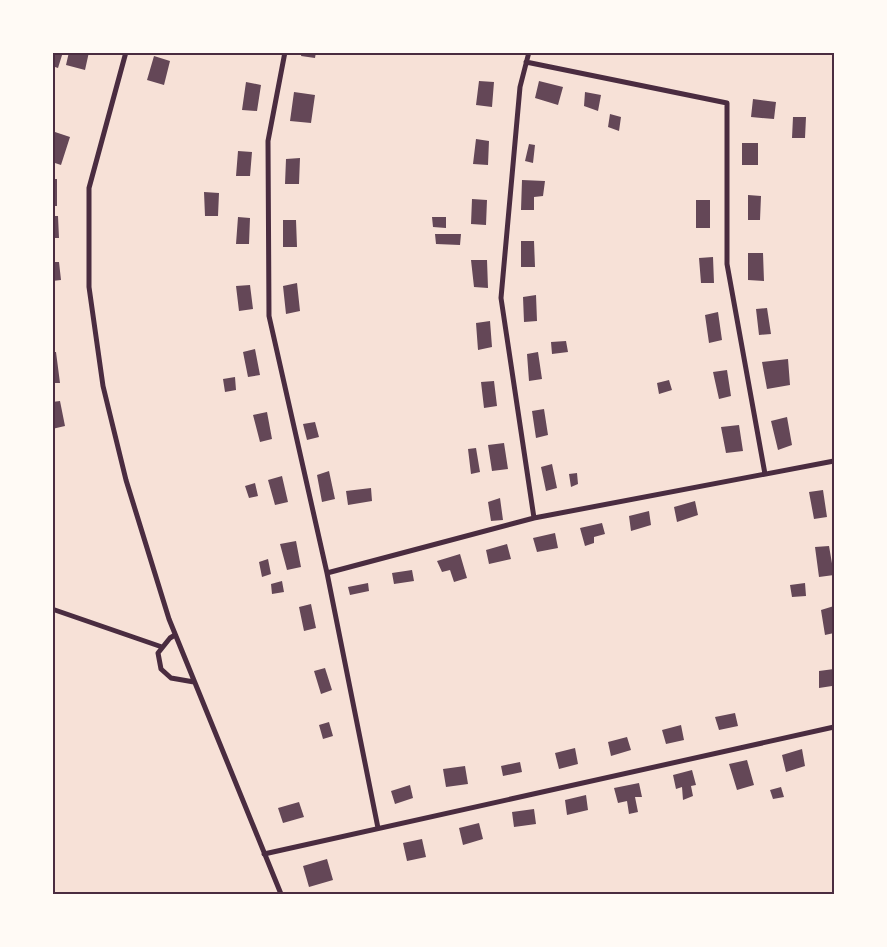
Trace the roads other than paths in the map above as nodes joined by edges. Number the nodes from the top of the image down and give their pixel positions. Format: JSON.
{"nodes":[{"id":1,"x":126,"y":52,"type":"edge"},
{"id":2,"x":285,"y":52,"type":"edge"},
{"id":3,"x":529,"y":52,"type":"edge"},
{"id":4,"x":526,"y":62,"type":"junction"},
{"id":5,"x":834,"y":461,"type":"edge"},
{"id":6,"x":766,"y":474,"type":"junction"},
{"id":7,"x":534,"y":518,"type":"junction"},
{"id":8,"x":327,"y":573,"type":"junction"},
{"id":9,"x":52,"y":609,"type":"edge"},
{"id":10,"x":175,"y":635,"type":"junction"},
{"id":11,"x":162,"y":646,"type":"junction"},
{"id":12,"x":194,"y":682,"type":"junction"},
{"id":13,"x":834,"y":727,"type":"edge"},
{"id":14,"x":378,"y":828,"type":"junction"},
{"id":15,"x":264,"y":854,"type":"junction"},
{"id":16,"x":281,"y":894,"type":"edge"}],
"edges":[{"from":1,"to":10,"type":"street"},
{"from":2,"to":8,"type":"street"},
{"from":3,"to":4,"type":"street"},
{"from":4,"to":6,"type":"street"},
{"from":4,"to":7,"type":"street"},
{"from":5,"to":6,"type":"street"},
{"from":6,"to":7,"type":"street"},
{"from":7,"to":8,"type":"street"},
{"from":8,"to":14,"type":"street"},
{"from":9,"to":11,"type":"street"},
{"from":10,"to":11,"type":"street"},
{"from":10,"to":12,"type":"street"},
{"from":11,"to":12,"type":"street"},
{"from":12,"to":15,"type":"street"},
{"from":13,"to":14,"type":"street"},
{"from":14,"to":15,"type":"street"},
{"from":15,"to":16,"type":"street"}]}
